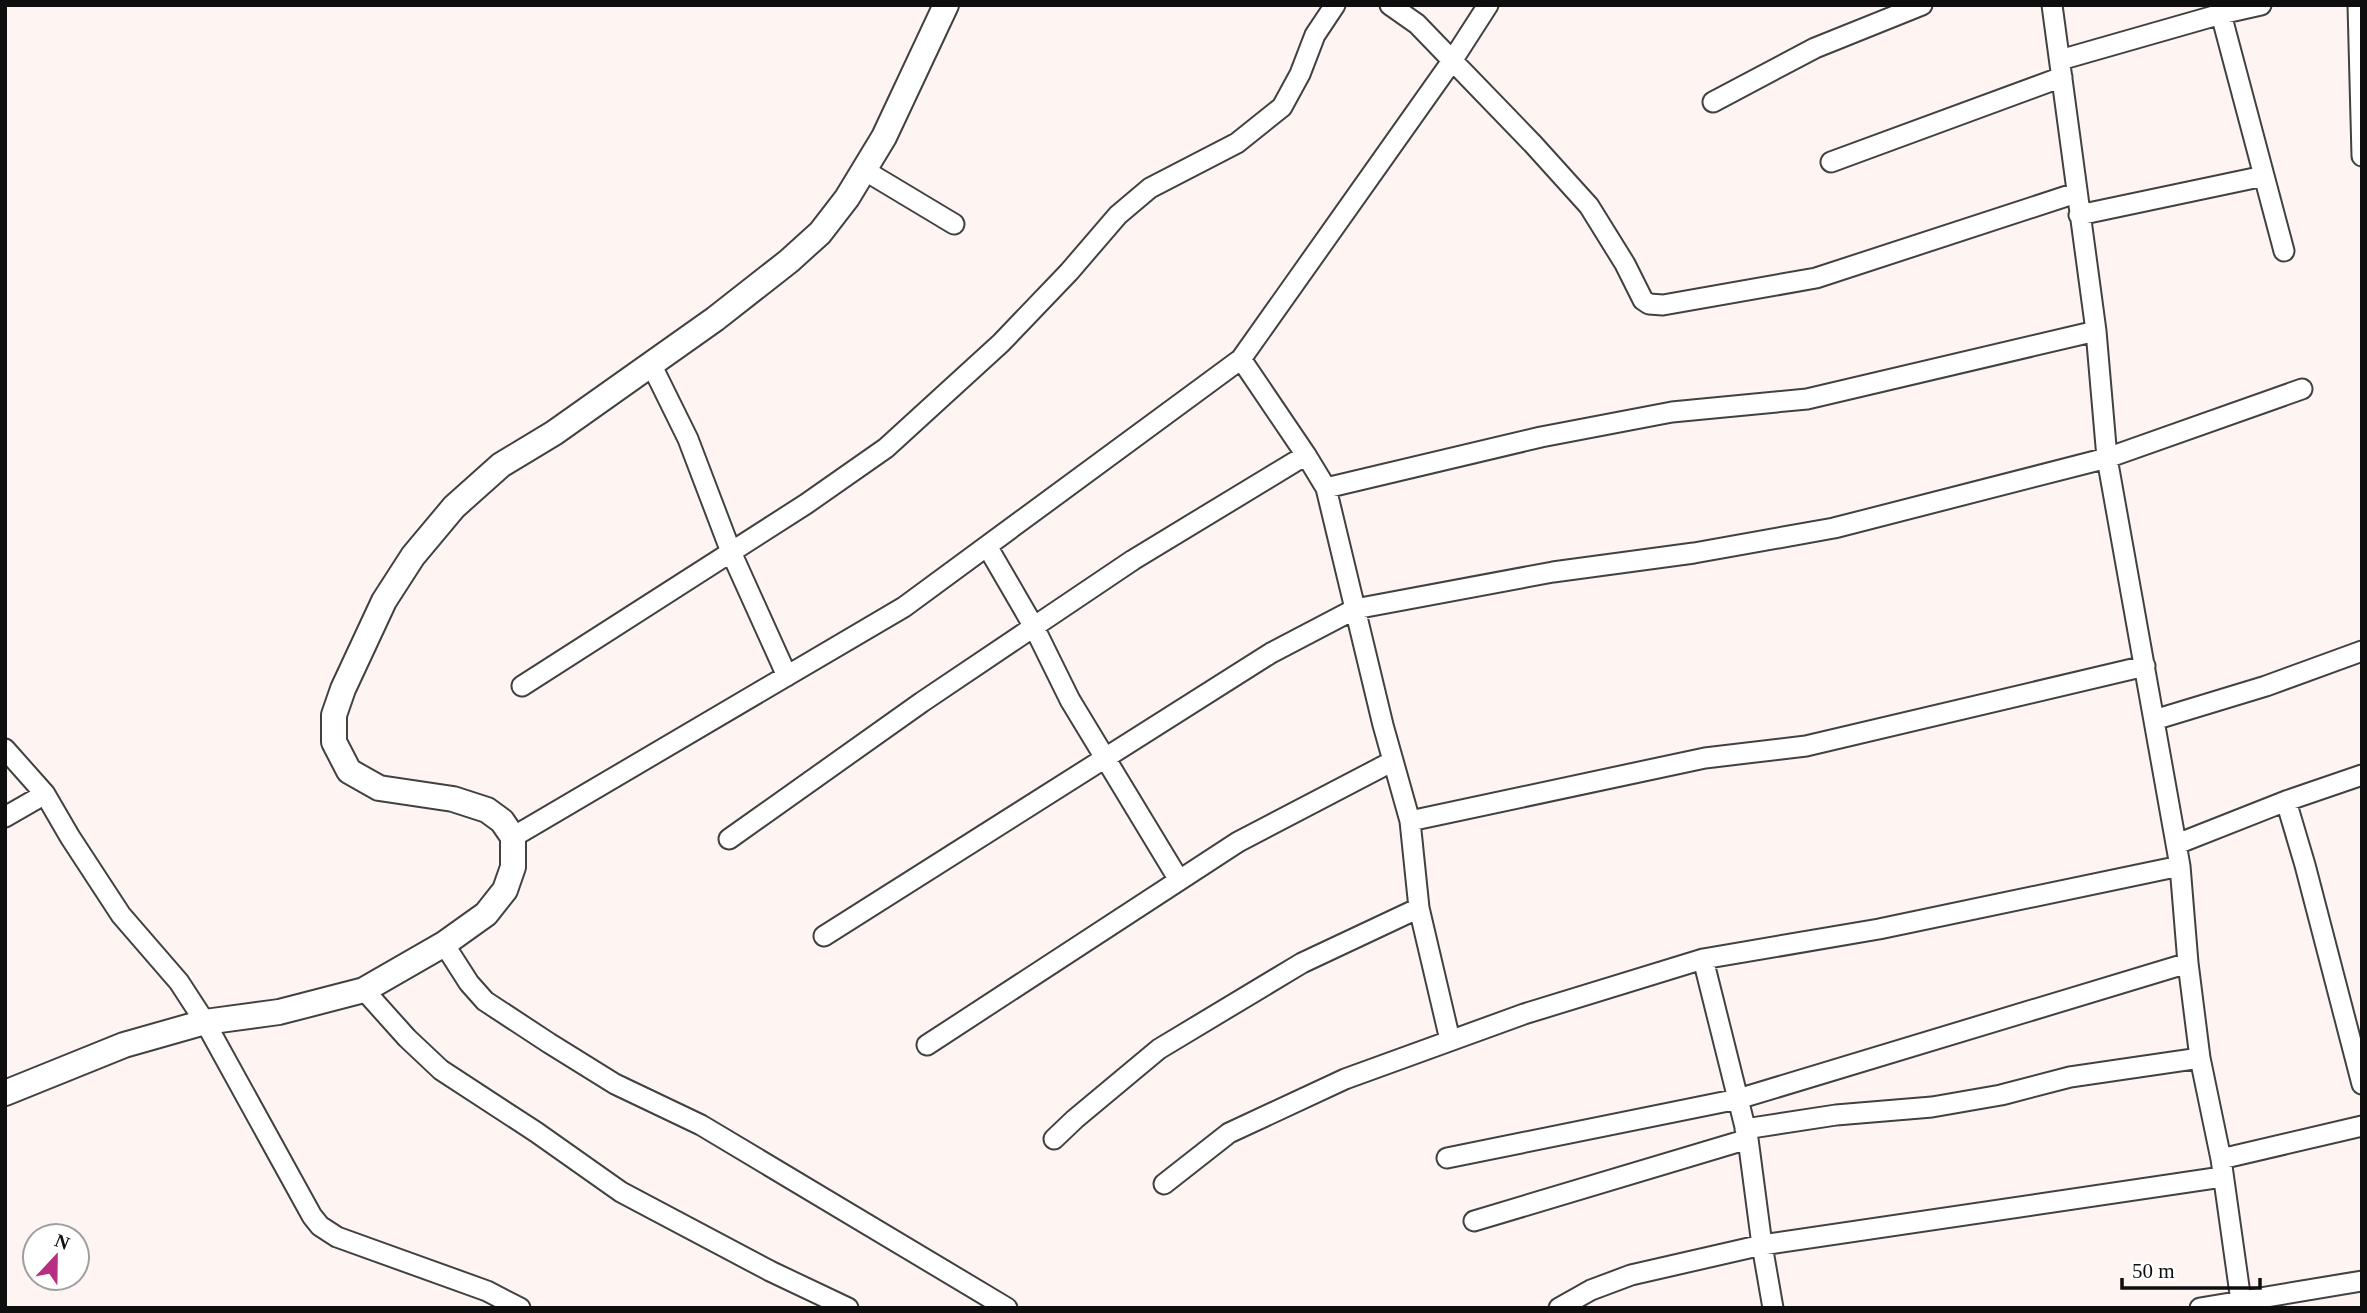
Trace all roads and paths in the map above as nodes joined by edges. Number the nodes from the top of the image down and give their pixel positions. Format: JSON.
{"nodes":[{"id":1,"x":946,"y":5,"type":"edge"},
{"id":2,"x":1335,"y":5,"type":"edge"},
{"id":3,"x":1391,"y":5,"type":"edge"},
{"id":4,"x":1488,"y":5,"type":"edge"},
{"id":5,"x":1922,"y":5,"type":"edge"},
{"id":6,"x":2052,"y":5,"type":"edge"},
{"id":7,"x":2262,"y":5,"type":"edge"},
{"id":8,"x":2358,"y":5,"type":"edge"},
{"id":9,"x":2221,"y":14,"type":"junction"},
{"id":10,"x":1452,"y":61,"type":"junction"},
{"id":11,"x":2061,"y":68,"type":"junction"},
{"id":12,"x":1713,"y":102,"type":"dead end"},
{"id":13,"x":2362,"y":156,"type":"edge"},
{"id":14,"x":1831,"y":162,"type":"dead end"},
{"id":15,"x":864,"y":170,"type":"junction"},
{"id":16,"x":2264,"y":176,"type":"junction"},
{"id":17,"x":2076,"y":193,"type":"junction"},
{"id":18,"x":2079,"y":215,"type":"junction"},
{"id":19,"x":954,"y":224,"type":"dead end"},
{"id":20,"x":2284,"y":251,"type":"dead end"},
{"id":21,"x":2096,"y":331,"type":"junction"},
{"id":22,"x":1241,"y":359,"type":"junction"},
{"id":23,"x":651,"y":364,"type":"junction"},
{"id":24,"x":2302,"y":389,"type":"dead end"},
{"id":25,"x":1306,"y":455,"type":"junction"},
{"id":26,"x":2107,"y":458,"type":"junction"},
{"id":27,"x":1326,"y":488,"type":"junction"},
{"id":28,"x":987,"y":546,"type":"junction"},
{"id":29,"x":731,"y":552,"type":"junction"},
{"id":30,"x":1355,"y":610,"type":"junction"},
{"id":31,"x":1034,"y":627,"type":"junction"},
{"id":32,"x":2362,"y":651,"type":"edge"},
{"id":33,"x":2145,"y":666,"type":"junction"},
{"id":34,"x":787,"y":676,"type":"junction"},
{"id":35,"x":522,"y":686,"type":"dead end"},
{"id":36,"x":2154,"y":720,"type":"junction"},
{"id":37,"x":5,"y":748,"type":"edge"},
{"id":38,"x":1105,"y":758,"type":"junction"},
{"id":39,"x":1393,"y":761,"type":"junction"},
{"id":40,"x":2362,"y":775,"type":"edge"},
{"id":41,"x":46,"y":794,"type":"junction"},
{"id":42,"x":2286,"y":801,"type":"junction"},
{"id":43,"x":5,"y":817,"type":"edge"},
{"id":44,"x":1410,"y":821,"type":"junction"},
{"id":45,"x":513,"y":837,"type":"junction"},
{"id":46,"x":729,"y":839,"type":"dead end"},
{"id":47,"x":2177,"y":844,"type":"junction"},
{"id":48,"x":2180,"y":866,"type":"junction"},
{"id":49,"x":1179,"y":880,"type":"junction"},
{"id":50,"x":1419,"y":908,"type":"junction"},
{"id":51,"x":824,"y":936,"type":"dead end"},
{"id":52,"x":444,"y":944,"type":"junction"},
{"id":53,"x":1703,"y":959,"type":"junction"},
{"id":54,"x":2188,"y":963,"type":"junction"},
{"id":55,"x":364,"y":990,"type":"junction"},
{"id":56,"x":205,"y":1022,"type":"junction"},
{"id":57,"x":1450,"y":1040,"type":"junction"},
{"id":58,"x":927,"y":1045,"type":"dead end"},
{"id":59,"x":2200,"y":1058,"type":"junction"},
{"id":60,"x":2362,"y":1084,"type":"edge"},
{"id":61,"x":5,"y":1093,"type":"edge"},
{"id":62,"x":1738,"y":1099,"type":"junction"},
{"id":63,"x":2362,"y":1126,"type":"edge"},
{"id":64,"x":1747,"y":1134,"type":"junction"},
{"id":65,"x":1054,"y":1139,"type":"dead end"},
{"id":66,"x":1447,"y":1158,"type":"dead end"},
{"id":67,"x":2221,"y":1168,"type":"junction"},
{"id":68,"x":1164,"y":1184,"type":"dead end"},
{"id":69,"x":1474,"y":1221,"type":"dead end"},
{"id":70,"x":1762,"y":1245,"type":"junction"},
{"id":71,"x":2362,"y":1282,"type":"edge"},
{"id":72,"x":2242,"y":1305,"type":"edge"},
{"id":73,"x":520,"y":1308,"type":"edge"},
{"id":74,"x":848,"y":1308,"type":"edge"},
{"id":75,"x":1007,"y":1308,"type":"edge"},
{"id":76,"x":1559,"y":1308,"type":"edge"},
{"id":77,"x":1773,"y":1308,"type":"edge"},
{"id":78,"x":2200,"y":1308,"type":"edge"}],
"edges":[{"from":1,"to":15,"type":"street"},
{"from":2,"to":29,"type":"street"},
{"from":3,"to":10,"type":"street"},
{"from":4,"to":10,"type":"street"},
{"from":5,"to":12,"type":"street"},
{"from":6,"to":11,"type":"street"},
{"from":7,"to":9,"type":"street"},
{"from":8,"to":13,"type":"street"},
{"from":9,"to":11,"type":"street"},
{"from":9,"to":16,"type":"street"},
{"from":10,"to":17,"type":"street"},
{"from":10,"to":22,"type":"street"},
{"from":11,"to":14,"type":"street"},
{"from":11,"to":17,"type":"street"},
{"from":15,"to":19,"type":"street"},
{"from":15,"to":23,"type":"street"},
{"from":16,"to":18,"type":"street"},
{"from":16,"to":20,"type":"street"},
{"from":17,"to":18,"type":"street"},
{"from":18,"to":21,"type":"street"},
{"from":21,"to":26,"type":"street"},
{"from":21,"to":27,"type":"street"},
{"from":22,"to":25,"type":"street"},
{"from":22,"to":28,"type":"street"},
{"from":23,"to":29,"type":"street"},
{"from":23,"to":45,"type":"street"},
{"from":24,"to":26,"type":"street"},
{"from":25,"to":27,"type":"street"},
{"from":25,"to":31,"type":"street"},
{"from":26,"to":30,"type":"street"},
{"from":26,"to":33,"type":"street"},
{"from":27,"to":30,"type":"street"},
{"from":28,"to":31,"type":"street"},
{"from":28,"to":34,"type":"street"},
{"from":29,"to":34,"type":"street"},
{"from":29,"to":35,"type":"street"},
{"from":30,"to":38,"type":"street"},
{"from":30,"to":39,"type":"street"},
{"from":31,"to":38,"type":"street"},
{"from":31,"to":46,"type":"street"},
{"from":32,"to":36,"type":"street"},
{"from":33,"to":36,"type":"street"},
{"from":33,"to":44,"type":"street"},
{"from":34,"to":45,"type":"street"},
{"from":36,"to":47,"type":"street"},
{"from":37,"to":41,"type":"street"},
{"from":38,"to":49,"type":"street"},
{"from":38,"to":51,"type":"street"},
{"from":39,"to":44,"type":"street"},
{"from":39,"to":49,"type":"street"},
{"from":40,"to":42,"type":"street"},
{"from":41,"to":43,"type":"street"},
{"from":41,"to":56,"type":"street"},
{"from":42,"to":47,"type":"street"},
{"from":42,"to":60,"type":"street"},
{"from":44,"to":50,"type":"street"},
{"from":45,"to":52,"type":"street"},
{"from":47,"to":48,"type":"street"},
{"from":48,"to":53,"type":"street"},
{"from":48,"to":54,"type":"street"},
{"from":49,"to":58,"type":"street"},
{"from":50,"to":57,"type":"street"},
{"from":50,"to":65,"type":"street"},
{"from":52,"to":55,"type":"street"},
{"from":52,"to":75,"type":"street"},
{"from":53,"to":57,"type":"street"},
{"from":53,"to":62,"type":"street"},
{"from":54,"to":59,"type":"street"},
{"from":54,"to":62,"type":"street"},
{"from":55,"to":56,"type":"street"},
{"from":55,"to":74,"type":"street"},
{"from":56,"to":61,"type":"street"},
{"from":56,"to":73,"type":"street"},
{"from":57,"to":68,"type":"street"},
{"from":59,"to":64,"type":"street"},
{"from":59,"to":67,"type":"street"},
{"from":62,"to":64,"type":"street"},
{"from":62,"to":66,"type":"street"},
{"from":63,"to":67,"type":"street"},
{"from":64,"to":69,"type":"street"},
{"from":64,"to":70,"type":"street"},
{"from":67,"to":70,"type":"street"},
{"from":67,"to":72,"type":"street"},
{"from":70,"to":76,"type":"street"},
{"from":70,"to":77,"type":"street"},
{"from":71,"to":72,"type":"street"},
{"from":72,"to":78,"type":"street"}]}
